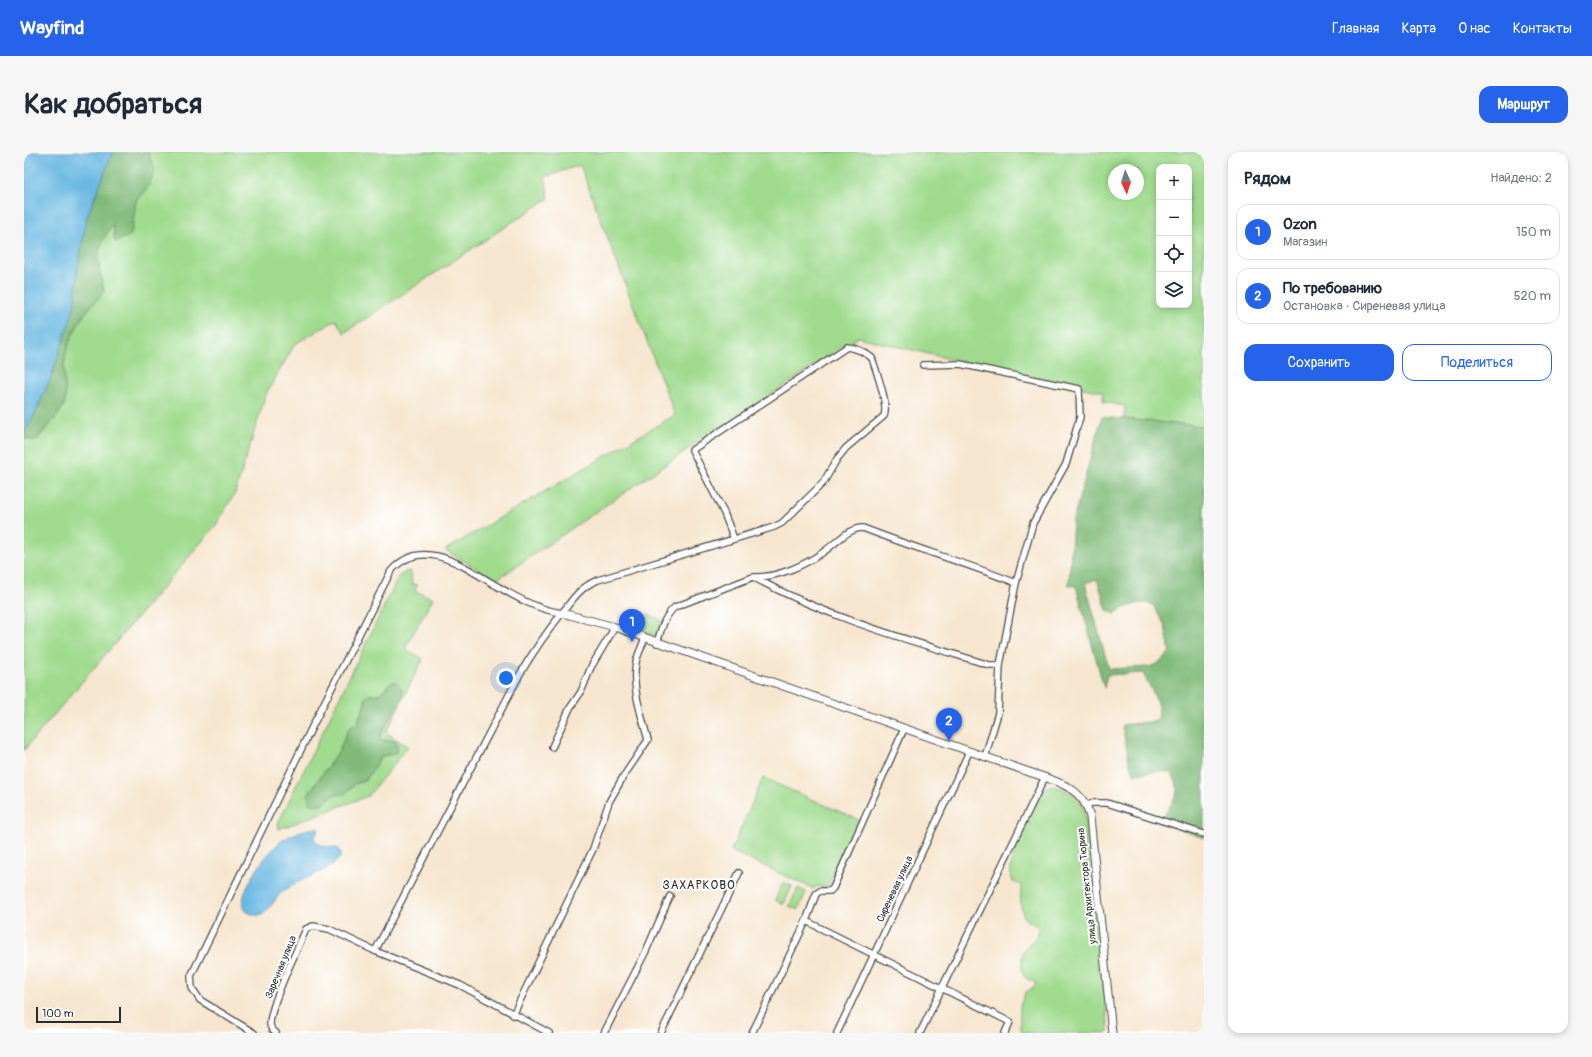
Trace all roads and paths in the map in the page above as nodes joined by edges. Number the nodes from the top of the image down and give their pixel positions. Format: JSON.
{"nodes":[{"id":1,"x":923,"y":365,"type":"dead end"},
{"id":2,"x":734,"y":539,"type":"junction"},
{"id":3,"x":753,"y":577,"type":"junction"},
{"id":4,"x":1016,"y":583,"type":"junction"},
{"id":5,"x":562,"y":613,"type":"junction"},
{"id":6,"x":615,"y":627,"type":"junction"},
{"id":7,"x":645,"y":638,"type":"junction"},
{"id":8,"x":657,"y":643,"type":"junction"},
{"id":9,"x":1000,"y":665,"type":"junction"},
{"id":10,"x":904,"y":729,"type":"junction"},
{"id":11,"x":552,"y":747,"type":"dead end"},
{"id":12,"x":970,"y":752,"type":"junction"},
{"id":13,"x":985,"y":758,"type":"junction"},
{"id":14,"x":1044,"y":777,"type":"junction"},
{"id":15,"x":1087,"y":806,"type":"junction"},
{"id":16,"x":1204,"y":834,"type":"edge"},
{"id":17,"x":739,"y":873,"type":"dead end"},
{"id":18,"x":670,"y":896,"type":"dead end"},
{"id":19,"x":806,"y":921,"type":"junction"},
{"id":20,"x":375,"y":951,"type":"junction"},
{"id":21,"x":874,"y":955,"type":"junction"},
{"id":22,"x":942,"y":987,"type":"junction"},
{"id":23,"x":513,"y":1014,"type":"junction"},
{"id":24,"x":254,"y":1033,"type":"edge"},
{"id":25,"x":276,"y":1033,"type":"edge"},
{"id":26,"x":550,"y":1033,"type":"edge"},
{"id":27,"x":604,"y":1033,"type":"edge"},
{"id":28,"x":662,"y":1033,"type":"edge"},
{"id":29,"x":752,"y":1033,"type":"edge"},
{"id":30,"x":837,"y":1033,"type":"edge"},
{"id":31,"x":920,"y":1033,"type":"edge"},
{"id":32,"x":1005,"y":1033,"type":"edge"},
{"id":33,"x":1112,"y":1033,"type":"edge"}],
"edges":[{"from":1,"to":4,"type":"street"},
{"from":2,"to":2,"type":"street"},
{"from":2,"to":5,"type":"street"},
{"from":3,"to":4,"type":"street"},
{"from":3,"to":8,"type":"street"},
{"from":3,"to":9,"type":"street"},
{"from":4,"to":9,"type":"street"},
{"from":5,"to":6,"type":"street"},
{"from":5,"to":20,"type":"street"},
{"from":5,"to":24,"type":"street"},
{"from":6,"to":7,"type":"street"},
{"from":6,"to":11,"type":"street"},
{"from":7,"to":8,"type":"street"},
{"from":7,"to":23,"type":"street"},
{"from":8,"to":10,"type":"street"},
{"from":9,"to":13,"type":"street"},
{"from":10,"to":12,"type":"street"},
{"from":10,"to":19,"type":"street"},
{"from":12,"to":13,"type":"street"},
{"from":12,"to":21,"type":"street","name":"Сиреневая улица"},
{"from":13,"to":14,"type":"street"},
{"from":14,"to":15,"type":"street"},
{"from":14,"to":22,"type":"street"},
{"from":15,"to":16,"type":"street"},
{"from":15,"to":33,"type":"street","name":"улица Архитектора Тюрина"},
{"from":17,"to":28,"type":"street"},
{"from":18,"to":27,"type":"street"},
{"from":19,"to":21,"type":"street"},
{"from":19,"to":29,"type":"street"},
{"from":20,"to":23,"type":"street"},
{"from":20,"to":25,"type":"street","name":"Заречная улица"},
{"from":21,"to":22,"type":"street"},
{"from":21,"to":30,"type":"street","name":"Сиреневая улица"},
{"from":22,"to":31,"type":"street"},
{"from":22,"to":32,"type":"street"},
{"from":23,"to":26,"type":"street"}]}
